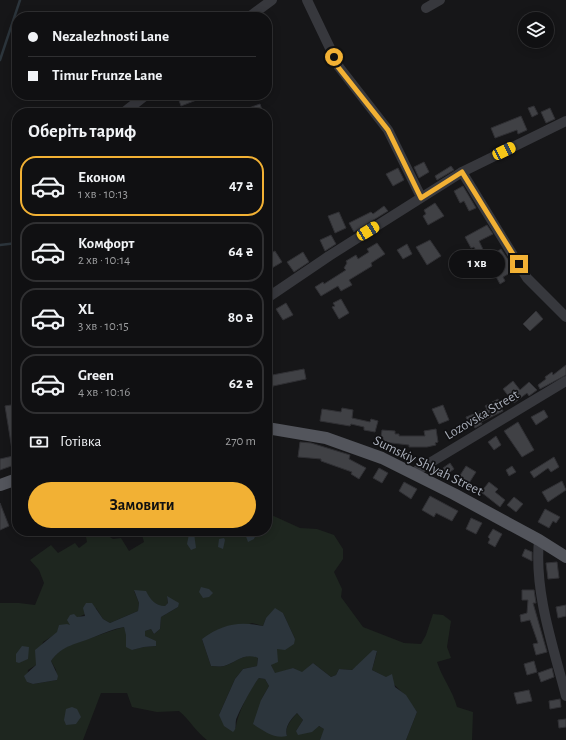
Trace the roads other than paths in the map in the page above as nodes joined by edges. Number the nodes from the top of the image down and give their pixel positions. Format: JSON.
{"nodes":[{"id":1,"x":272,"y":0,"type":"edge"},
{"id":2,"x":307,"y":0,"type":"edge"},
{"id":3,"x":440,"y":0,"type":"edge"},
{"id":4,"x":426,"y":8,"type":"dead end"},
{"id":5,"x":256,"y":12,"type":"edge"},
{"id":6,"x":140,"y":100,"type":"edge"},
{"id":7,"x":129,"y":108,"type":"edge"},
{"id":8,"x":566,"y":121,"type":"edge"},
{"id":9,"x":462,"y":172,"type":"junction"},
{"id":10,"x":421,"y":198,"type":"junction"},
{"id":11,"x":272,"y":295,"type":"edge"},
{"id":12,"x":566,"y":317,"type":"edge"},
{"id":13,"x":566,"y":381,"type":"edge"},
{"id":14,"x":272,"y":429,"type":"edge"},
{"id":15,"x":413,"y":473,"type":"junction"},
{"id":16,"x":12,"y":481,"type":"edge"},
{"id":17,"x":0,"y":485,"type":"edge"},
{"id":18,"x":539,"y":540,"type":"junction"},
{"id":19,"x":566,"y":557,"type":"edge"},
{"id":20,"x":566,"y":696,"type":"edge"}],
"edges":[{"from":1,"to":5,"type":"street"},
{"from":2,"to":10,"type":"street"},
{"from":3,"to":4,"type":"street"},
{"from":6,"to":7,"type":"street"},
{"from":8,"to":9,"type":"street"},
{"from":9,"to":10,"type":"street"},
{"from":9,"to":12,"type":"street"},
{"from":10,"to":11,"type":"street"},
{"from":13,"to":15,"type":"street","name":"Lozovska Street"},
{"from":14,"to":15,"type":"main road","name":"Sumskiy Shlyah Street"},
{"from":15,"to":18,"type":"main road","name":"Sumskiy Shlyah Street"},
{"from":16,"to":17,"type":"main road"},
{"from":18,"to":19,"type":"main road","name":"Sumskiy Shlyah Street"},
{"from":18,"to":20,"type":"street"}]}
